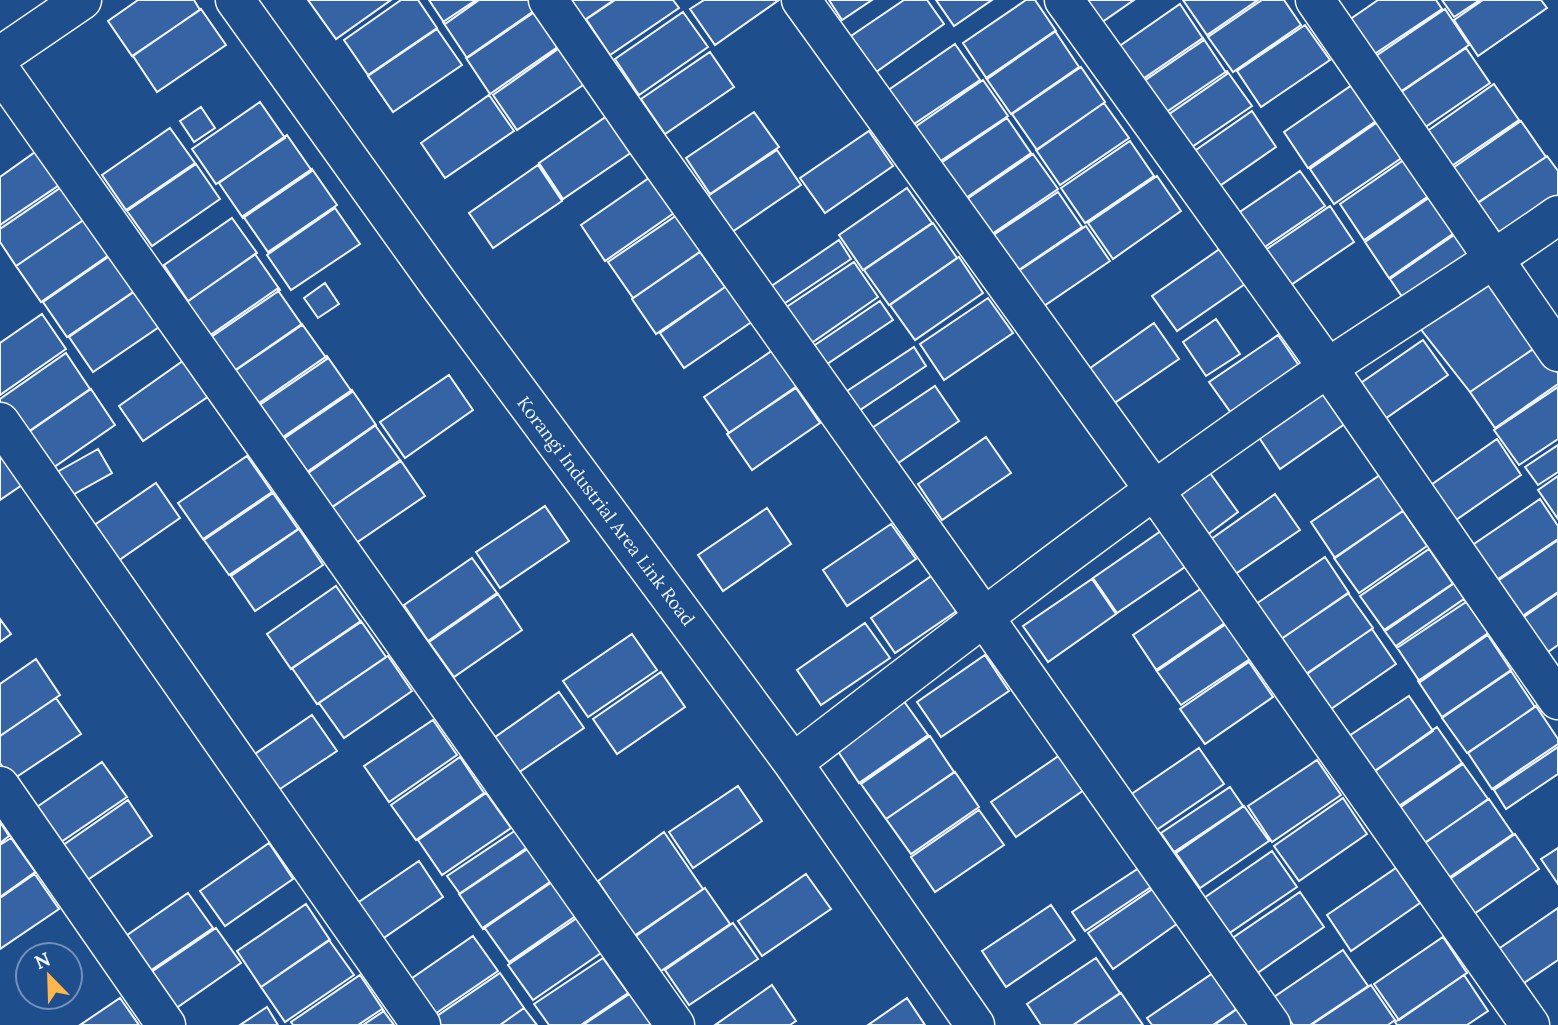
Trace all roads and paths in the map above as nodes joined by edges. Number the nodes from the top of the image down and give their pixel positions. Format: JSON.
{"nodes":[{"id":1,"x":82,"y":0,"type":"edge"},
{"id":2,"x":235,"y":0,"type":"edge"},
{"id":3,"x":548,"y":0,"type":"edge"},
{"id":4,"x":801,"y":0,"type":"edge"},
{"id":5,"x":1064,"y":0,"type":"edge"},
{"id":6,"x":1315,"y":0,"type":"edge"},
{"id":7,"x":0,"y":56,"type":"edge"},
{"id":8,"x":0,"y":70,"type":"edge"},
{"id":9,"x":1558,"y":215,"type":"edge"},
{"id":10,"x":1493,"y":260,"type":"junction"},
{"id":11,"x":1558,"y":352,"type":"edge"},
{"id":12,"x":1328,"y":368,"type":"junction"},
{"id":13,"x":0,"y":422,"type":"edge"},
{"id":14,"x":1155,"y":491,"type":"junction"},
{"id":15,"x":984,"y":617,"type":"junction"},
{"id":16,"x":1558,"y":700,"type":"edge"},
{"id":17,"x":793,"y":763,"type":"junction"},
{"id":18,"x":0,"y":786,"type":"edge"},
{"id":19,"x":166,"y":1025,"type":"edge"},
{"id":20,"x":421,"y":1025,"type":"edge"},
{"id":21,"x":675,"y":1025,"type":"edge"},
{"id":22,"x":975,"y":1025,"type":"edge"},
{"id":23,"x":1271,"y":1025,"type":"edge"},
{"id":24,"x":1530,"y":1025,"type":"edge"}],
"edges":[{"from":1,"to":7,"type":"street"},
{"from":2,"to":17,"type":"street","name":"Korangi Industrial Area Link Road"},
{"from":3,"to":15,"type":"street"},
{"from":4,"to":14,"type":"street"},
{"from":5,"to":12,"type":"street"},
{"from":6,"to":10,"type":"street"},
{"from":8,"to":21,"type":"street"},
{"from":9,"to":10,"type":"street"},
{"from":10,"to":11,"type":"street"},
{"from":10,"to":12,"type":"street"},
{"from":12,"to":14,"type":"street"},
{"from":12,"to":16,"type":"street"},
{"from":13,"to":20,"type":"street"},
{"from":14,"to":15,"type":"street"},
{"from":14,"to":24,"type":"street"},
{"from":15,"to":17,"type":"street"},
{"from":15,"to":23,"type":"street"},
{"from":17,"to":22,"type":"street","name":"Korangi Industrial Area Link Road"},
{"from":18,"to":19,"type":"street"}]}
